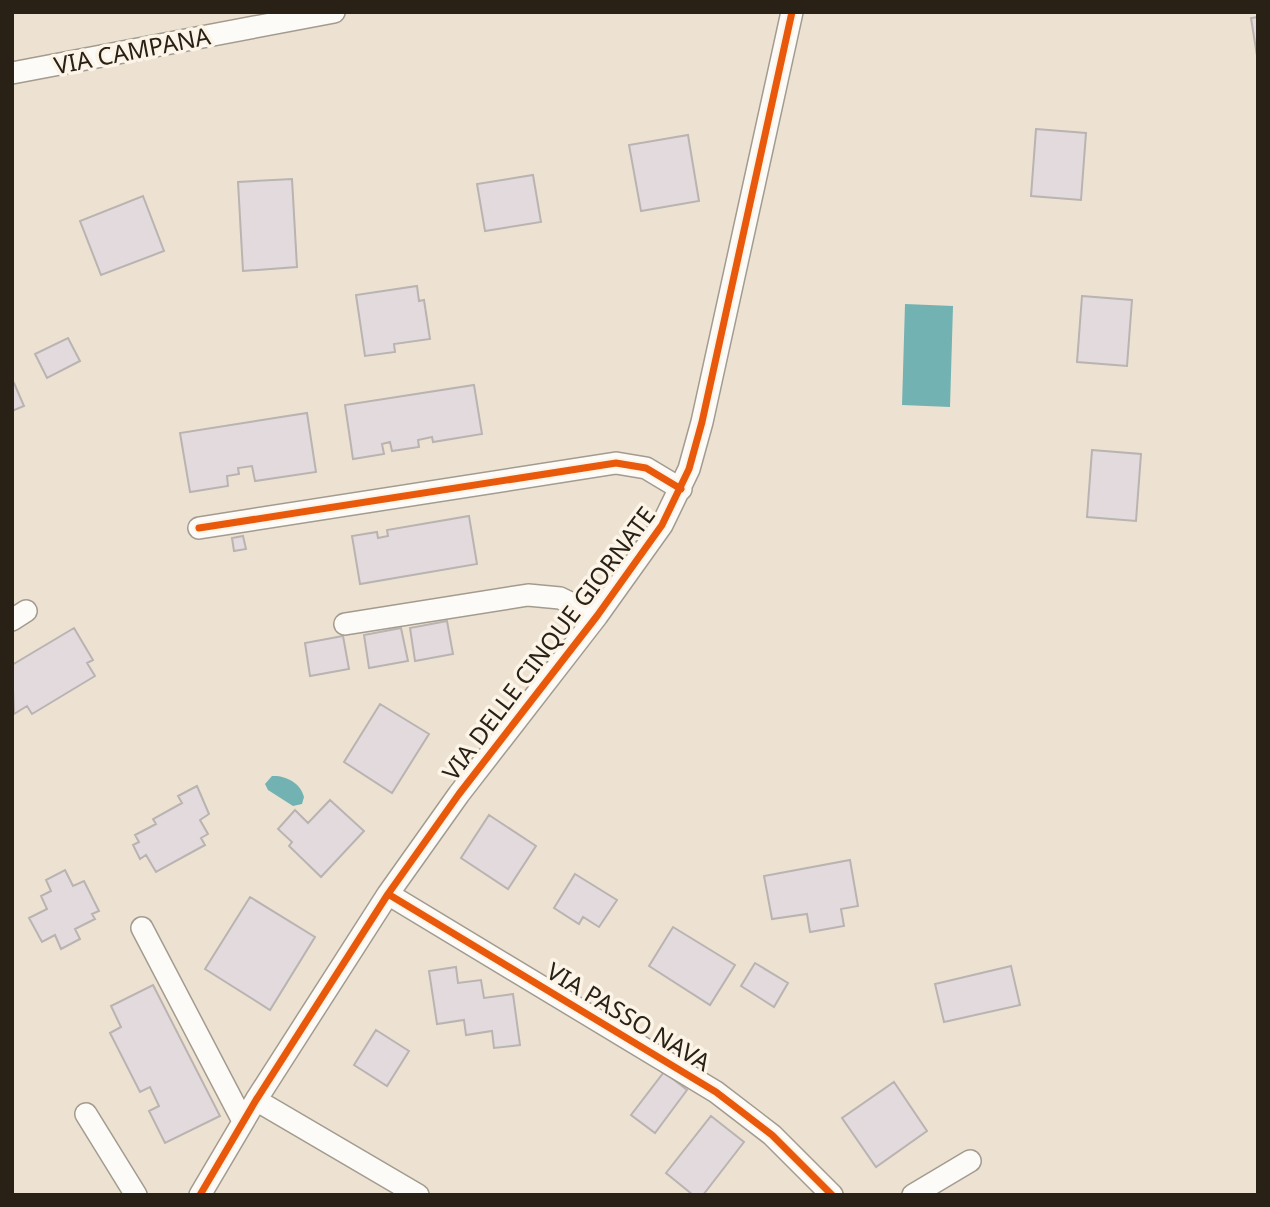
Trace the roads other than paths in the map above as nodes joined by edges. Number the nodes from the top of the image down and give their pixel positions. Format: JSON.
{"nodes":[{"id":1,"x":334,"y":12,"type":"edge"},
{"id":2,"x":792,"y":12,"type":"edge"},
{"id":3,"x":281,"y":17,"type":"edge"},
{"id":4,"x":12,"y":73,"type":"edge"},
{"id":5,"x":681,"y":489,"type":"junction"},
{"id":6,"x":198,"y":528,"type":"dead end"},
{"id":7,"x":597,"y":616,"type":"junction"},
{"id":8,"x":345,"y":624,"type":"dead end"},
{"id":9,"x":388,"y":894,"type":"junction"},
{"id":10,"x":142,"y":928,"type":"dead end"},
{"id":11,"x":256,"y":1100,"type":"junction"},
{"id":12,"x":86,"y":1114,"type":"dead end"},
{"id":13,"x":243,"y":1121,"type":"junction"},
{"id":14,"x":970,"y":1161,"type":"dead end"},
{"id":15,"x":136,"y":1195,"type":"edge"},
{"id":16,"x":200,"y":1195,"type":"edge"},
{"id":17,"x":418,"y":1195,"type":"edge"},
{"id":18,"x":832,"y":1195,"type":"edge"},
{"id":19,"x":913,"y":1195,"type":"edge"}],
"edges":[{"from":1,"to":3,"type":"street","name":"VIA CAMPANA"},
{"from":2,"to":5,"type":"street","name":"VIA DELLE CINQUE GIORNATE"},
{"from":3,"to":4,"type":"street","name":"VIA CAMPANA"},
{"from":5,"to":6,"type":"street"},
{"from":5,"to":7,"type":"street","name":"VIA DELLE CINQUE GIORNATE"},
{"from":7,"to":8,"type":"street"},
{"from":7,"to":9,"type":"street","name":"VIA DELLE CINQUE GIORNATE"},
{"from":9,"to":11,"type":"street","name":"VIA DELLE CINQUE GIORNATE"},
{"from":9,"to":18,"type":"street","name":"VIA PASSO NAVA"},
{"from":10,"to":13,"type":"street"},
{"from":11,"to":13,"type":"street","name":"VIA DELLE CINQUE GIORNATE"},
{"from":11,"to":17,"type":"street"},
{"from":12,"to":15,"type":"street"},
{"from":13,"to":16,"type":"street","name":"VIA DELLE CINQUE GIORNATE"},
{"from":14,"to":19,"type":"street"}]}
